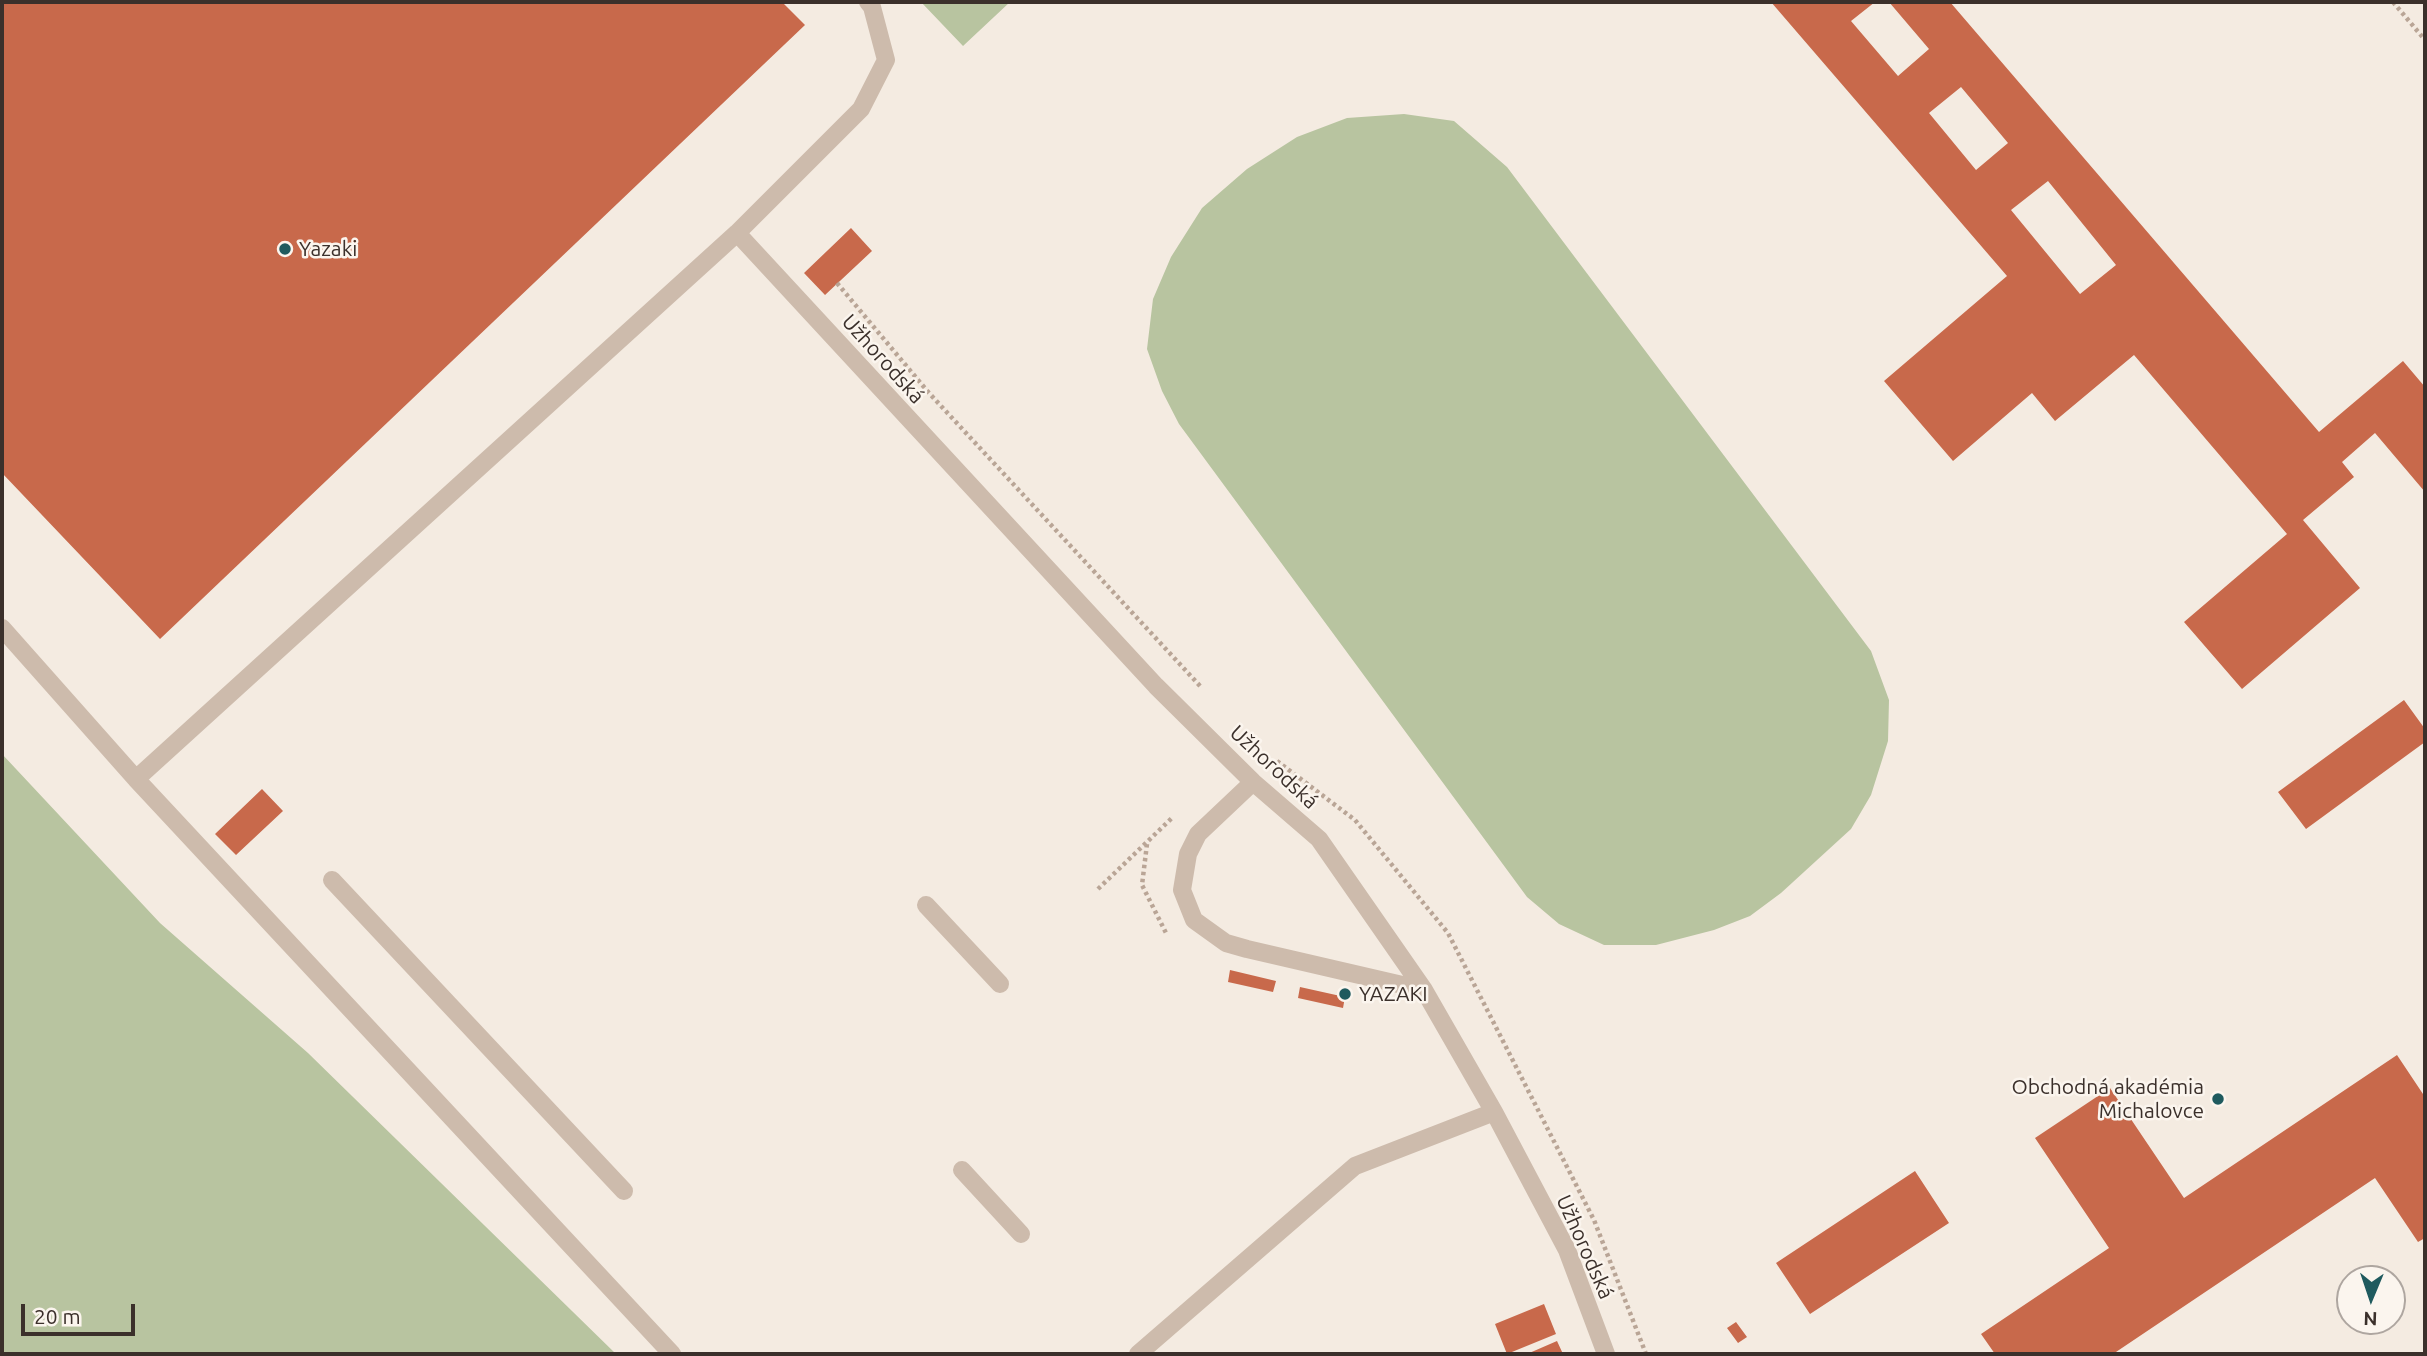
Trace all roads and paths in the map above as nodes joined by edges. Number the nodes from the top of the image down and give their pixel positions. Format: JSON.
{"nodes":[{"id":1,"x":868,"y":2,"type":"edge"},
{"id":2,"x":2393,"y":2,"type":"edge"},
{"id":3,"x":2425,"y":40,"type":"edge"},
{"id":4,"x":737,"y":233,"type":"junction"},
{"id":5,"x":2,"y":628,"type":"edge"},
{"id":6,"x":136,"y":779,"type":"junction"},
{"id":7,"x":1253,"y":782,"type":"junction"},
{"id":8,"x":332,"y":880,"type":"dead end"},
{"id":9,"x":926,"y":905,"type":"dead end"},
{"id":10,"x":1000,"y":984,"type":"dead end"},
{"id":11,"x":1424,"y":990,"type":"junction"},
{"id":12,"x":1494,"y":1112,"type":"junction"},
{"id":13,"x":962,"y":1170,"type":"dead end"},
{"id":14,"x":624,"y":1191,"type":"dead end"},
{"id":15,"x":1021,"y":1234,"type":"dead end"},
{"id":16,"x":671,"y":1354,"type":"edge"},
{"id":17,"x":1138,"y":1354,"type":"edge"},
{"id":18,"x":1606,"y":1354,"type":"edge"}],
"edges":[{"from":1,"to":4,"type":"lane"},
{"from":2,"to":3,"type":"path"},
{"from":4,"to":6,"type":"lane"},
{"from":4,"to":7,"type":"lane","name":"Užhorodská"},
{"from":5,"to":6,"type":"lane"},
{"from":6,"to":16,"type":"lane"},
{"from":7,"to":11,"type":"lane","name":"Užhorodská"},
{"from":7,"to":11,"type":"lane"},
{"from":8,"to":14,"type":"lane"},
{"from":9,"to":10,"type":"lane"},
{"from":11,"to":12,"type":"lane","name":"Užhorodská"},
{"from":12,"to":17,"type":"lane"},
{"from":12,"to":18,"type":"lane","name":"Užhorodská"},
{"from":13,"to":15,"type":"lane"}]}
